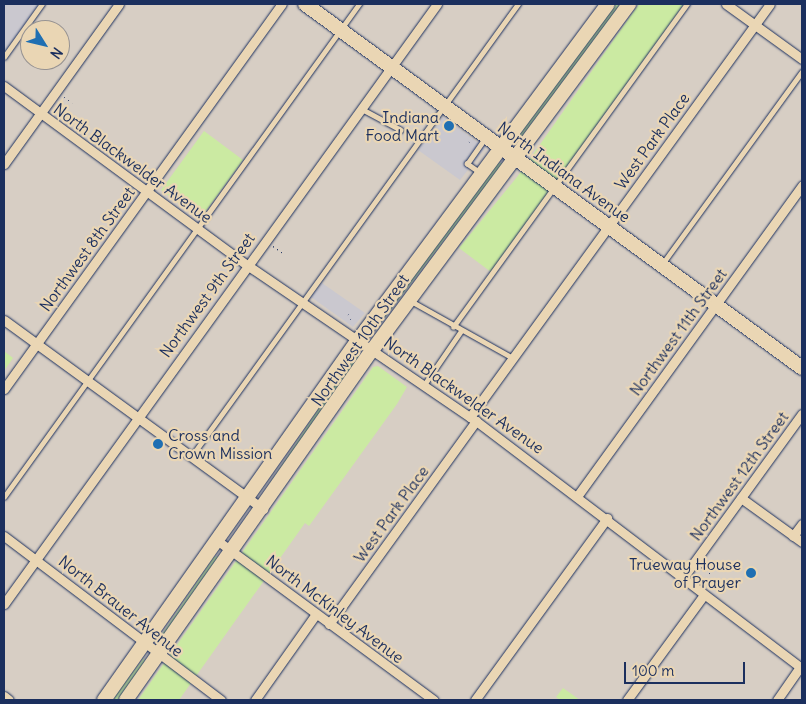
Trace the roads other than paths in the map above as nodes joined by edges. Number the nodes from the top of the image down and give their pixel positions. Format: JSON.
{"nodes":[{"id":1,"x":42,"y":4,"type":"edge"},
{"id":2,"x":119,"y":4,"type":"edge"},
{"id":3,"x":282,"y":4,"type":"edge"},
{"id":4,"x":305,"y":4,"type":"edge"},
{"id":5,"x":360,"y":4,"type":"edge"},
{"id":6,"x":436,"y":4,"type":"edge"},
{"id":7,"x":518,"y":4,"type":"edge"},
{"id":8,"x":608,"y":4,"type":"edge"},
{"id":9,"x":629,"y":4,"type":"edge"},
{"id":10,"x":687,"y":4,"type":"edge"},
{"id":11,"x":726,"y":4,"type":"edge"},
{"id":12,"x":770,"y":4,"type":"edge"},
{"id":13,"x":755,"y":25,"type":"junction"},
{"id":14,"x":341,"y":30,"type":"junction"},
{"id":15,"x":4,"y":57,"type":"edge"},
{"id":16,"x":802,"y":59,"type":"edge"},
{"id":17,"x":391,"y":67,"type":"junction"},
{"id":18,"x":802,"y":72,"type":"edge"},
{"id":19,"x":4,"y":86,"type":"edge"},
{"id":20,"x":445,"y":106,"type":"junction"},
{"id":21,"x":361,"y":108,"type":"junction"},
{"id":22,"x":40,"y":114,"type":"junction"},
{"id":23,"x":401,"y":130,"type":"dead end"},
{"id":24,"x":486,"y":136,"type":"junction"},
{"id":25,"x":503,"y":148,"type":"junction"},
{"id":26,"x":517,"y":159,"type":"junction"},
{"id":27,"x":4,"y":164,"type":"edge"},
{"id":28,"x":483,"y":175,"type":"junction"},
{"id":29,"x":554,"y":186,"type":"junction"},
{"id":30,"x":802,"y":186,"type":"edge"},
{"id":31,"x":147,"y":192,"type":"junction"},
{"id":32,"x":608,"y":226,"type":"junction"},
{"id":33,"x":197,"y":229,"type":"junction"},
{"id":34,"x":247,"y":265,"type":"junction"},
{"id":35,"x":662,"y":265,"type":"junction"},
{"id":36,"x":409,"y":299,"type":"junction"},
{"id":37,"x":302,"y":301,"type":"junction"},
{"id":38,"x":716,"y":305,"type":"junction"},
{"id":39,"x":4,"y":320,"type":"edge"},
{"id":40,"x":453,"y":327,"type":"junction"},
{"id":41,"x":462,"y":331,"type":"junction"},
{"id":42,"x":359,"y":339,"type":"junction"},
{"id":43,"x":36,"y":344,"type":"junction"},
{"id":44,"x":373,"y":349,"type":"junction"},
{"id":45,"x":513,"y":358,"type":"junction"},
{"id":46,"x":802,"y":368,"type":"edge"},
{"id":47,"x":86,"y":381,"type":"junction"},
{"id":48,"x":424,"y":384,"type":"junction"},
{"id":49,"x":4,"y":389,"type":"edge"},
{"id":50,"x":802,"y":414,"type":"edge"},
{"id":51,"x":137,"y":419,"type":"junction"},
{"id":52,"x":473,"y":419,"type":"junction"},
{"id":53,"x":190,"y":458,"type":"junction"},
{"id":54,"x":578,"y":495,"type":"junction"},
{"id":55,"x":4,"y":497,"type":"edge"},
{"id":56,"x":742,"y":498,"type":"junction"},
{"id":57,"x":248,"y":499,"type":"junction"},
{"id":58,"x":263,"y":509,"type":"junction"},
{"id":59,"x":607,"y":518,"type":"junction"},
{"id":60,"x":802,"y":524,"type":"edge"},
{"id":61,"x":4,"y":536,"type":"edge"},
{"id":62,"x":793,"y":536,"type":"junction"},
{"id":63,"x":218,"y":542,"type":"junction"},
{"id":64,"x":802,"y":542,"type":"edge"},
{"id":65,"x":232,"y":552,"type":"junction"},
{"id":66,"x":36,"y":560,"type":"junction"},
{"id":67,"x":682,"y":579,"type":"junction"},
{"id":68,"x":703,"y":596,"type":"junction"},
{"id":69,"x":4,"y":604,"type":"edge"},
{"id":70,"x":316,"y":614,"type":"junction"},
{"id":71,"x":330,"y":624,"type":"junction"},
{"id":72,"x":146,"y":643,"type":"junction"},
{"id":73,"x":159,"y":654,"type":"junction"},
{"id":74,"x":801,"y":668,"type":"edge"},
{"id":75,"x":4,"y":696,"type":"edge"},
{"id":76,"x":10,"y":700,"type":"edge"},
{"id":77,"x":104,"y":700,"type":"edge"},
{"id":78,"x":126,"y":700,"type":"edge"},
{"id":79,"x":221,"y":700,"type":"edge"},
{"id":80,"x":255,"y":700,"type":"edge"},
{"id":81,"x":434,"y":700,"type":"edge"},
{"id":82,"x":475,"y":700,"type":"edge"},
{"id":83,"x":627,"y":700,"type":"edge"},
{"id":84,"x":777,"y":700,"type":"edge"}],
"edges":[{"from":1,"to":15,"type":"lane"},
{"from":2,"to":22,"type":"street"},
{"from":3,"to":31,"type":"street","name":"Northwest 8th Street"},
{"from":4,"to":14,"type":"main road","name":"North Indiana Avenue"},
{"from":5,"to":14,"type":"lane"},
{"from":6,"to":17,"type":"street","name":"Northwest 9th Street"},
{"from":7,"to":20,"type":"lane"},
{"from":8,"to":25,"type":"main road","name":"Northwest 10th Street"},
{"from":9,"to":26,"type":"main road","name":"Northwest 10th Street"},
{"from":10,"to":29,"type":"lane"},
{"from":11,"to":13,"type":"street"},
{"from":12,"to":13,"type":"street","name":"West Park Place"},
{"from":13,"to":16,"type":"street"},
{"from":13,"to":32,"type":"street","name":"West Park Place"},
{"from":14,"to":17,"type":"main road","name":"North Indiana Avenue"},
{"from":14,"to":33,"type":"lane"},
{"from":17,"to":20,"type":"main road","name":"North Indiana Avenue"},
{"from":17,"to":21,"type":"street","name":"Northwest 9th Street"},
{"from":18,"to":35,"type":"lane"},
{"from":19,"to":22,"type":"street","name":"North Blackwelder Avenue"},
{"from":20,"to":24,"type":"main road","name":"North Indiana Avenue"},
{"from":20,"to":37,"type":"lane"},
{"from":21,"to":23,"type":"lane"},
{"from":21,"to":34,"type":"street","name":"Northwest 9th Street"},
{"from":22,"to":27,"type":"street"},
{"from":22,"to":31,"type":"street","name":"North Blackwelder Avenue"},
{"from":24,"to":25,"type":"main road","name":"North Indiana Avenue"},
{"from":24,"to":28,"type":"lane"},
{"from":25,"to":26,"type":"main road","name":"North Indiana Avenue"},
{"from":25,"to":28,"type":"main road","name":"Northwest 10th Street"},
{"from":26,"to":29,"type":"main road","name":"North Indiana Avenue"},
{"from":26,"to":36,"type":"main road","name":"Northwest 10th Street"},
{"from":28,"to":42,"type":"main road","name":"Northwest 10th Street"},
{"from":29,"to":32,"type":"main road","name":"North Indiana Avenue"},
{"from":29,"to":40,"type":"lane"},
{"from":30,"to":38,"type":"street","name":"Northwest 11th Street"},
{"from":31,"to":33,"type":"street","name":"North Blackwelder Avenue"},
{"from":31,"to":43,"type":"street","name":"Northwest 8th Street"},
{"from":32,"to":35,"type":"main road","name":"North Indiana Avenue"},
{"from":32,"to":45,"type":"street","name":"West Park Place"},
{"from":33,"to":34,"type":"street","name":"North Blackwelder Avenue"},
{"from":33,"to":47,"type":"lane"},
{"from":34,"to":37,"type":"street","name":"North Blackwelder Avenue"},
{"from":34,"to":51,"type":"street","name":"Northwest 9th Street"},
{"from":35,"to":38,"type":"main road","name":"North Indiana Avenue"},
{"from":36,"to":40,"type":"lane"},
{"from":36,"to":44,"type":"main road","name":"Northwest 10th Street"},
{"from":37,"to":42,"type":"street","name":"North Blackwelder Avenue"},
{"from":37,"to":53,"type":"lane"},
{"from":38,"to":46,"type":"main road","name":"North Indiana Avenue"},
{"from":38,"to":54,"type":"street","name":"Northwest 11th Street"},
{"from":39,"to":43,"type":"street"},
{"from":40,"to":41,"type":"lane"},
{"from":41,"to":45,"type":"lane"},
{"from":41,"to":48,"type":"lane"},
{"from":42,"to":44,"type":"street","name":"North Blackwelder Avenue"},
{"from":42,"to":57,"type":"main road","name":"Northwest 10th Street"},
{"from":43,"to":47,"type":"street"},
{"from":43,"to":49,"type":"street","name":"Northwest 8th Street"},
{"from":44,"to":48,"type":"street","name":"North Blackwelder Avenue"},
{"from":44,"to":58,"type":"main road","name":"Northwest 10th Street"},
{"from":45,"to":52,"type":"street","name":"West Park Place"},
{"from":47,"to":51,"type":"street"},
{"from":47,"to":55,"type":"lane"},
{"from":48,"to":52,"type":"street","name":"North Blackwelder Avenue"},
{"from":50,"to":56,"type":"street","name":"Northwest 12th Street"},
{"from":51,"to":53,"type":"street"},
{"from":51,"to":66,"type":"street","name":"Northwest 9th Street"},
{"from":52,"to":54,"type":"street","name":"North Blackwelder Avenue"},
{"from":52,"to":71,"type":"street","name":"West Park Place"},
{"from":53,"to":57,"type":"street"},
{"from":54,"to":59,"type":"street","name":"North Blackwelder Avenue"},
{"from":56,"to":62,"type":"street"},
{"from":56,"to":67,"type":"street","name":"Northwest 12th Street"},
{"from":57,"to":58,"type":"street"},
{"from":57,"to":63,"type":"main road","name":"Northwest 10th Street"},
{"from":58,"to":65,"type":"main road","name":"Northwest 10th Street"},
{"from":59,"to":67,"type":"street","name":"North Blackwelder Avenue"},
{"from":59,"to":82,"type":"street"},
{"from":60,"to":62,"type":"street"},
{"from":61,"to":66,"type":"street","name":"North Brauer Avenue"},
{"from":62,"to":64,"type":"street"},
{"from":63,"to":65,"type":"street","name":"North McKinley Avenue"},
{"from":63,"to":72,"type":"main road","name":"Northwest 10th Street"},
{"from":65,"to":70,"type":"street","name":"North McKinley Avenue"},
{"from":65,"to":73,"type":"main road","name":"Northwest 10th Street"},
{"from":66,"to":69,"type":"street","name":"Northwest 9th Street"},
{"from":66,"to":72,"type":"street","name":"North Brauer Avenue"},
{"from":67,"to":68,"type":"street","name":"North Blackwelder Avenue"},
{"from":68,"to":74,"type":"street","name":"North Blackwelder Avenue"},
{"from":68,"to":83,"type":"street"},
{"from":70,"to":71,"type":"street","name":"North McKinley Avenue"},
{"from":70,"to":80,"type":"street"},
{"from":71,"to":81,"type":"street","name":"North McKinley Avenue"},
{"from":72,"to":73,"type":"street","name":"North Brauer Avenue"},
{"from":72,"to":77,"type":"main road","name":"Northwest 10th Street"},
{"from":73,"to":78,"type":"main road","name":"Northwest 10th Street"},
{"from":73,"to":79,"type":"street","name":"North Brauer Avenue"},
{"from":74,"to":84,"type":"street"},
{"from":75,"to":76,"type":"street"}]}
